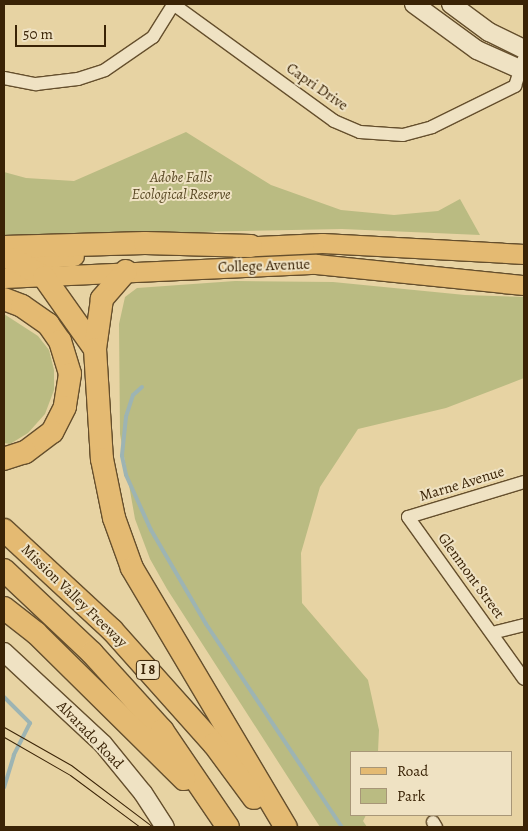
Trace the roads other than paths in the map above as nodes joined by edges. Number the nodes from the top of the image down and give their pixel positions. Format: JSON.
{"nodes":[{"id":1,"x":174,"y":4,"type":"edge"},
{"id":2,"x":414,"y":4,"type":"edge"},
{"id":3,"x":451,"y":4,"type":"edge"},
{"id":4,"x":524,"y":49,"type":"edge"},
{"id":5,"x":523,"y":67,"type":"edge"},
{"id":6,"x":4,"y":78,"type":"edge"},
{"id":7,"x":251,"y":246,"type":"joint"},
{"id":8,"x":524,"y":254,"type":"edge"},
{"id":9,"x":6,"y":261,"type":"edge"},
{"id":10,"x":126,"y":271,"type":"junction"},
{"id":11,"x":44,"y":277,"type":"junction"},
{"id":12,"x":524,"y":285,"type":"edge"},
{"id":13,"x":4,"y":299,"type":"edge"},
{"id":14,"x":95,"y":349,"type":"junction"},
{"id":15,"x":4,"y":459,"type":"edge"},
{"id":16,"x":524,"y":482,"type":"edge"},
{"id":17,"x":408,"y":517,"type":"joint"},
{"id":18,"x":4,"y":530,"type":"edge"},
{"id":19,"x":4,"y":570,"type":"edge"},
{"id":20,"x":4,"y":608,"type":"edge"},
{"id":21,"x":524,"y":625,"type":"edge"},
{"id":22,"x":492,"y":633,"type":"junction"},
{"id":23,"x":4,"y":652,"type":"edge"},
{"id":24,"x":524,"y":679,"type":"edge"},
{"id":25,"x":224,"y":821,"type":"edge"},
{"id":26,"x":165,"y":827,"type":"edge"},
{"id":27,"x":275,"y":827,"type":"edge"},
{"id":28,"x":286,"y":827,"type":"edge"}],
"edges":[{"from":1,"to":5,"type":"street","name":"Capri Drive"},
{"from":1,"to":6,"type":"street"},
{"from":2,"to":5,"type":"street"},
{"from":3,"to":4,"type":"street"},
{"from":7,"to":8,"type":"main road","name":"College Avenue"},
{"from":7,"to":9,"type":"highway"},
{"from":9,"to":11,"type":"highway"},
{"from":10,"to":11,"type":"main road","name":"College Avenue"},
{"from":10,"to":12,"type":"main road","name":"College Avenue"},
{"from":10,"to":14,"type":"highway"},
{"from":11,"to":14,"type":"highway"},
{"from":13,"to":15,"type":"highway"},
{"from":14,"to":28,"type":"highway"},
{"from":16,"to":17,"type":"street","name":"Marne Avenue"},
{"from":17,"to":22,"type":"street","name":"Glenmont Street"},
{"from":18,"to":27,"type":"highway","name":"Mission Valley Freeway","number":"I 8"},
{"from":19,"to":25,"type":"highway","name":"Mission Valley Freeway","number":"I 8"},
{"from":20,"to":25,"type":"highway"},
{"from":21,"to":22,"type":"street"},
{"from":22,"to":24,"type":"street","name":"Glenmont Street"},
{"from":23,"to":26,"type":"street","name":"Alvarado Road"}]}
